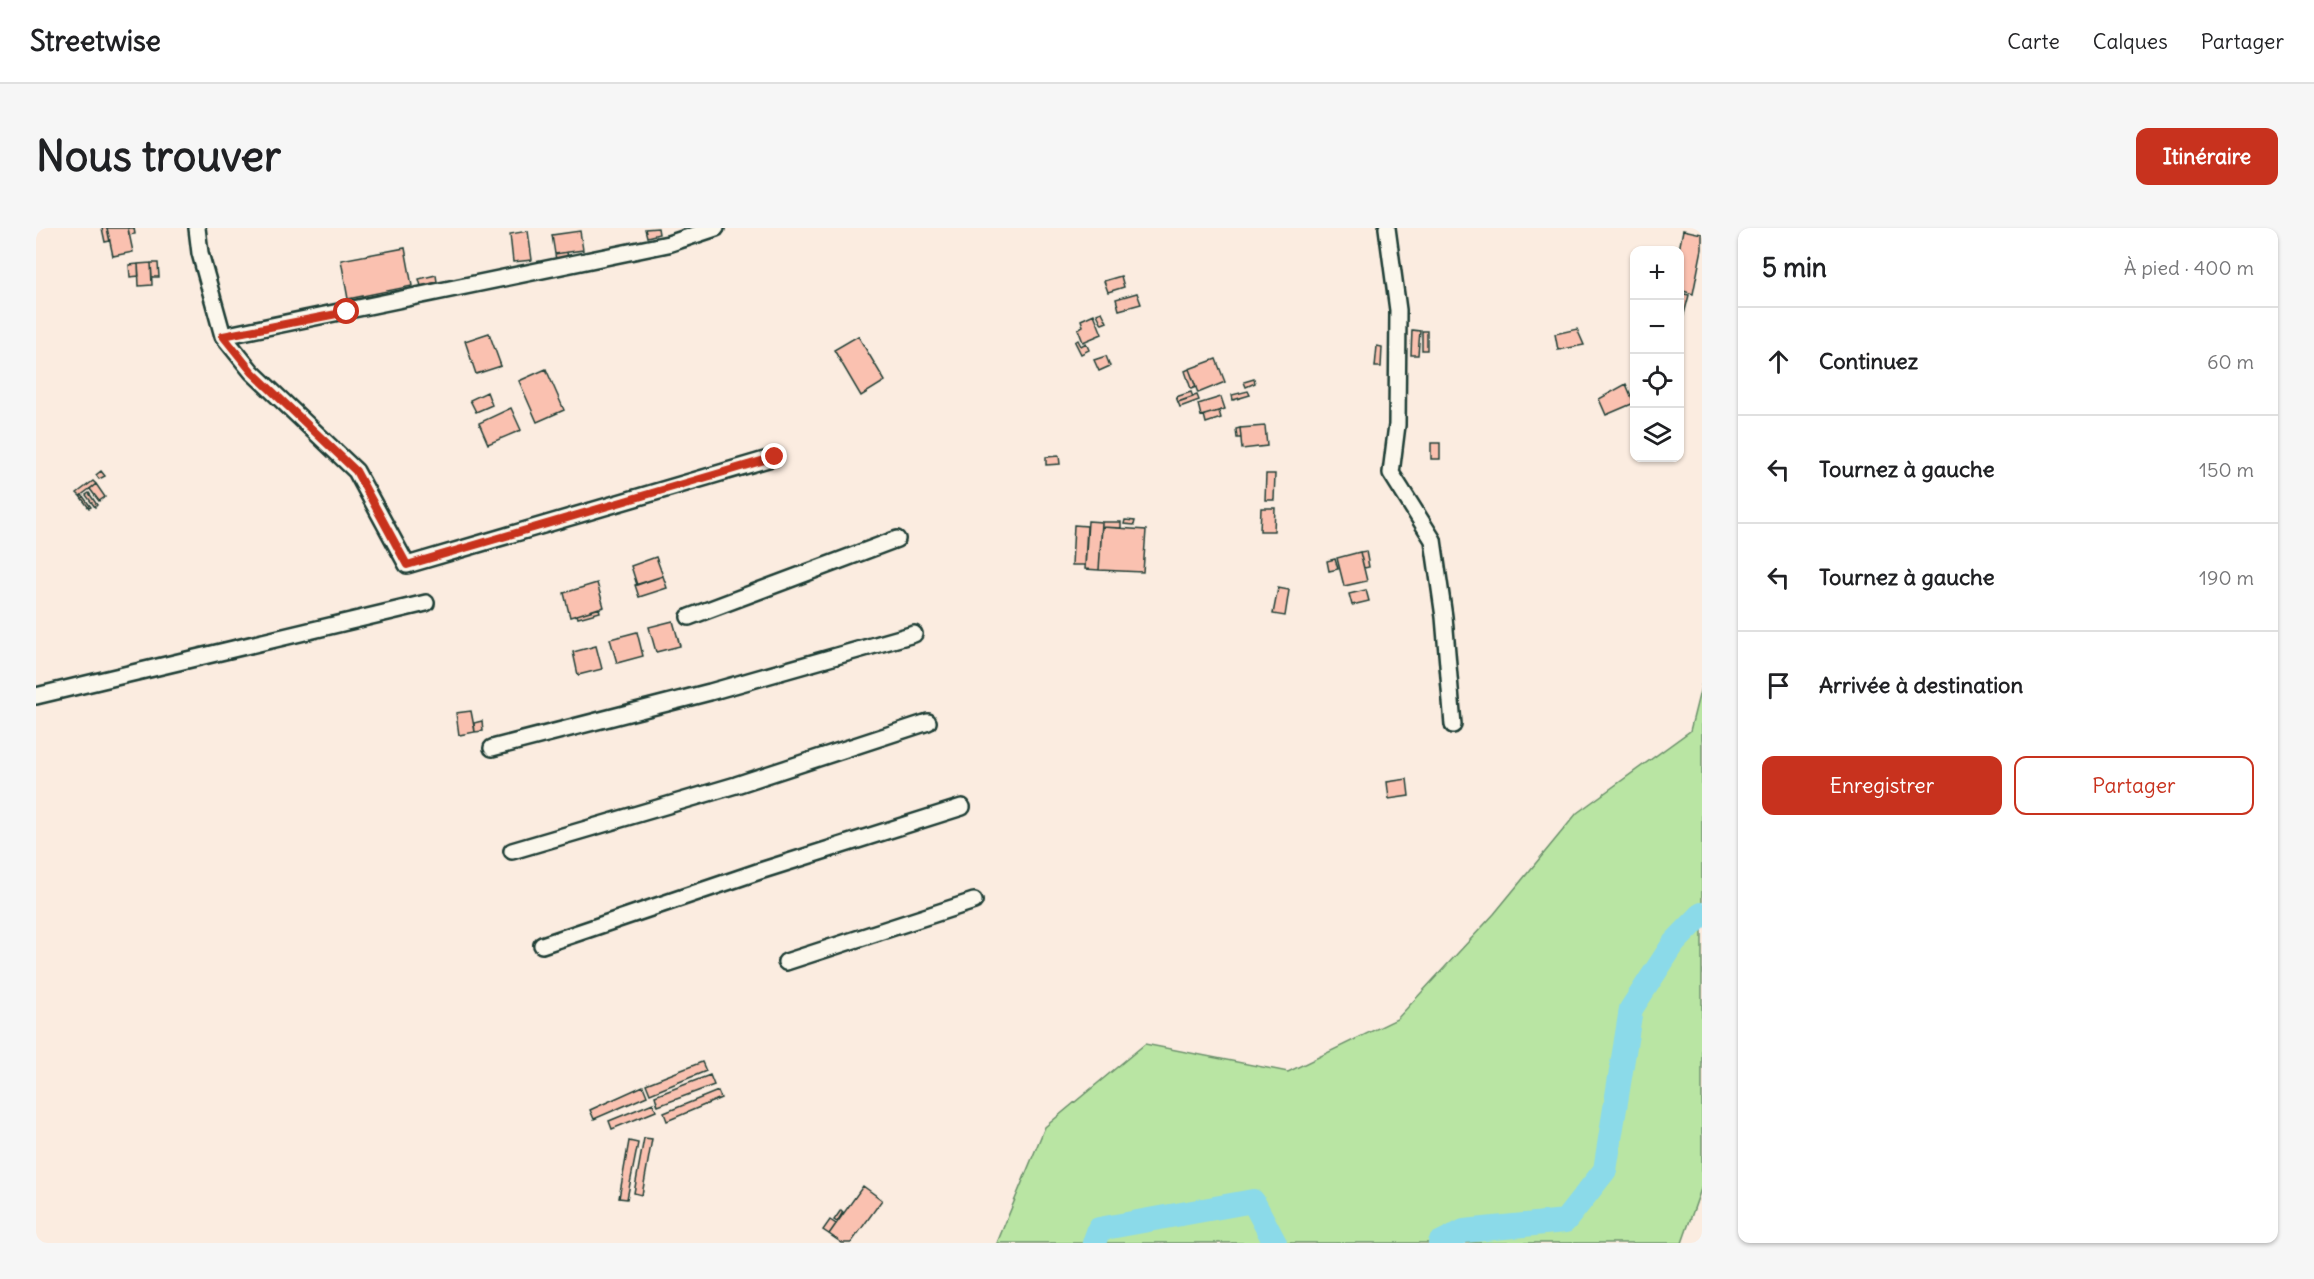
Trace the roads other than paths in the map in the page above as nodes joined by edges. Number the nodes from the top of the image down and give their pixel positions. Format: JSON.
{"nodes":[{"id":1,"x":196,"y":228,"type":"edge"},
{"id":2,"x":716,"y":228,"type":"edge"},
{"id":3,"x":1387,"y":228,"type":"edge"},
{"id":4,"x":223,"y":336,"type":"junction"},
{"id":5,"x":775,"y":457,"type":"dead end"},
{"id":6,"x":897,"y":539,"type":"dead end"},
{"id":7,"x":426,"y":603,"type":"dead end"},
{"id":8,"x":689,"y":617,"type":"dead end"},
{"id":9,"x":914,"y":634,"type":"dead end"},
{"id":10,"x":36,"y":696,"type":"edge"},
{"id":11,"x":928,"y":722,"type":"dead end"},
{"id":12,"x":1453,"y":724,"type":"dead end"},
{"id":13,"x":492,"y":748,"type":"dead end"},
{"id":14,"x":962,"y":807,"type":"dead end"},
{"id":15,"x":512,"y":851,"type":"dead end"},
{"id":16,"x":974,"y":901,"type":"dead end"},
{"id":17,"x":542,"y":945,"type":"dead end"},
{"id":18,"x":786,"y":962,"type":"dead end"}],
"edges":[{"from":1,"to":4,"type":"street"},
{"from":2,"to":4,"type":"street"},
{"from":3,"to":12,"type":"street"},
{"from":4,"to":5,"type":"street"},
{"from":6,"to":8,"type":"street"},
{"from":7,"to":10,"type":"street"},
{"from":9,"to":13,"type":"street"},
{"from":11,"to":15,"type":"street"},
{"from":14,"to":17,"type":"street"},
{"from":16,"to":18,"type":"street"}]}
